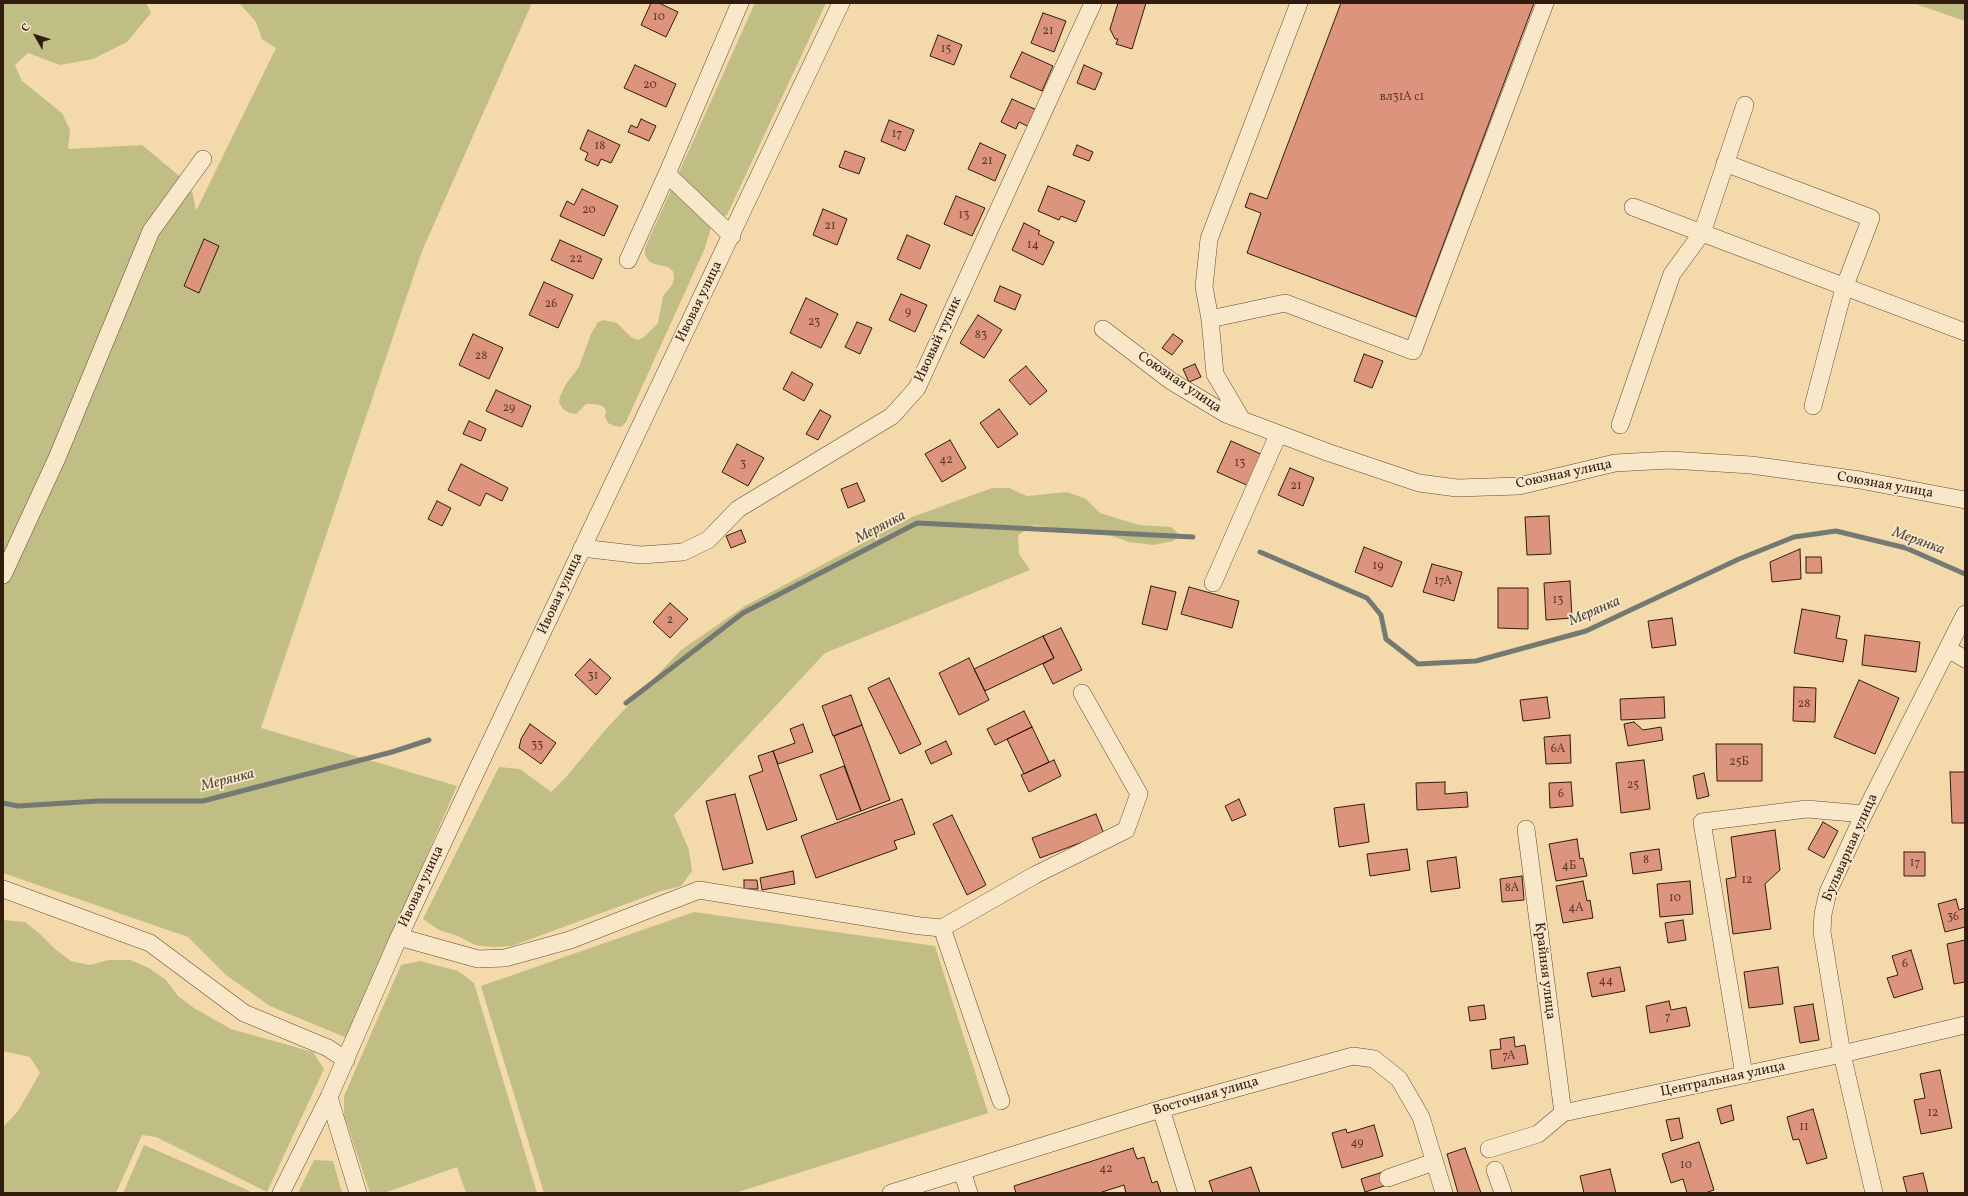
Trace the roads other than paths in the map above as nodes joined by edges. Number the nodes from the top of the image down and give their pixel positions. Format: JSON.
{"nodes":[{"id":1,"x":740,"y":3,"type":"edge"},
{"id":2,"x":841,"y":3,"type":"edge"},
{"id":3,"x":1093,"y":3,"type":"edge"},
{"id":4,"x":1299,"y":3,"type":"edge"},
{"id":5,"x":1545,"y":3,"type":"edge"},
{"id":6,"x":1745,"y":105,"type":"dead end"},
{"id":7,"x":203,"y":159,"type":"dead end"},
{"id":8,"x":1725,"y":163,"type":"junction"},
{"id":9,"x":667,"y":174,"type":"junction"},
{"id":10,"x":1633,"y":207,"type":"dead end"},
{"id":11,"x":1702,"y":233,"type":"junction"},
{"id":12,"x":732,"y":236,"type":"junction"},
{"id":13,"x":628,"y":260,"type":"dead end"},
{"id":14,"x":1844,"y":288,"type":"junction"},
{"id":15,"x":1210,"y":319,"type":"junction"},
{"id":16,"x":1103,"y":329,"type":"dead end"},
{"id":17,"x":1965,"y":332,"type":"edge"},
{"id":18,"x":1813,"y":406,"type":"dead end"},
{"id":19,"x":1242,"y":420,"type":"junction"},
{"id":20,"x":1620,"y":425,"type":"dead end"},
{"id":21,"x":1278,"y":435,"type":"junction"},
{"id":22,"x":1965,"y":500,"type":"edge"},
{"id":23,"x":582,"y":548,"type":"junction"},
{"id":24,"x":3,"y":575,"type":"edge"},
{"id":25,"x":1213,"y":583,"type":"dead end"},
{"id":26,"x":1965,"y":614,"type":"edge"},
{"id":27,"x":1948,"y":649,"type":"junction"},
{"id":28,"x":1965,"y":659,"type":"edge"},
{"id":29,"x":1082,"y":693,"type":"dead end"},
{"id":30,"x":1864,"y":814,"type":"junction"},
{"id":31,"x":1526,"y":829,"type":"dead end"},
{"id":32,"x":3,"y":889,"type":"edge"},
{"id":33,"x":942,"y":928,"type":"junction"},
{"id":34,"x":399,"y":938,"type":"junction"},
{"id":35,"x":1965,"y":1025,"type":"edge"},
{"id":36,"x":1842,"y":1054,"type":"junction"},
{"id":37,"x":346,"y":1060,"type":"junction"},
{"id":38,"x":1744,"y":1075,"type":"junction"},
{"id":39,"x":329,"y":1097,"type":"junction"},
{"id":40,"x":1000,"y":1101,"type":"dead end"},
{"id":41,"x":1161,"y":1109,"type":"junction"},
{"id":42,"x":1563,"y":1113,"type":"junction"},
{"id":43,"x":1488,"y":1149,"type":"dead end"},
{"id":44,"x":1434,"y":1162,"type":"junction"},
{"id":45,"x":1495,"y":1170,"type":"dead end"},
{"id":46,"x":962,"y":1171,"type":"junction"},
{"id":47,"x":1388,"y":1178,"type":"dead end"},
{"id":48,"x":282,"y":1193,"type":"edge"},
{"id":49,"x":358,"y":1193,"type":"edge"},
{"id":50,"x":890,"y":1193,"type":"edge"},
{"id":51,"x":969,"y":1193,"type":"edge"},
{"id":52,"x":1187,"y":1193,"type":"edge"},
{"id":53,"x":1444,"y":1193,"type":"edge"},
{"id":54,"x":1503,"y":1193,"type":"edge"},
{"id":55,"x":1874,"y":1193,"type":"edge"}],
"edges":[{"from":1,"to":9,"type":"street"},
{"from":2,"to":12,"type":"street","name":"Ивовая улица"},
{"from":3,"to":23,"type":"street","name":"Ивовый тупик"},
{"from":4,"to":15,"type":"street"},
{"from":5,"to":15,"type":"street"},
{"from":6,"to":8,"type":"street"},
{"from":7,"to":24,"type":"street"},
{"from":8,"to":11,"type":"street"},
{"from":8,"to":14,"type":"street"},
{"from":9,"to":12,"type":"street"},
{"from":9,"to":13,"type":"street"},
{"from":10,"to":11,"type":"street"},
{"from":11,"to":14,"type":"street"},
{"from":11,"to":20,"type":"street"},
{"from":12,"to":23,"type":"street","name":"Ивовая улица"},
{"from":14,"to":17,"type":"street"},
{"from":14,"to":18,"type":"street"},
{"from":15,"to":19,"type":"street"},
{"from":16,"to":19,"type":"street","name":"Союзная улица"},
{"from":19,"to":21,"type":"street","name":"Союзная улица"},
{"from":21,"to":22,"type":"street","name":"Союзная улица"},
{"from":21,"to":25,"type":"street"},
{"from":23,"to":34,"type":"street","name":"Ивовая улица"},
{"from":26,"to":27,"type":"street","name":"Бульварная улица"},
{"from":27,"to":28,"type":"street"},
{"from":27,"to":30,"type":"street","name":"Бульварная улица"},
{"from":29,"to":33,"type":"street"},
{"from":30,"to":36,"type":"street","name":"Бульварная улица"},
{"from":30,"to":38,"type":"street"},
{"from":31,"to":42,"type":"street","name":"Крайняя улица"},
{"from":32,"to":37,"type":"street"},
{"from":33,"to":34,"type":"street"},
{"from":33,"to":40,"type":"street"},
{"from":34,"to":37,"type":"street","name":"Ивовая улица"},
{"from":35,"to":36,"type":"street","name":"Центральная улица"},
{"from":36,"to":38,"type":"street","name":"Центральная улица"},
{"from":36,"to":55,"type":"street","name":"Бульварная улица"},
{"from":37,"to":39,"type":"street","name":"Ивовая улица"},
{"from":38,"to":42,"type":"street","name":"Центральная улица"},
{"from":39,"to":48,"type":"street","name":"Ивовая улица"},
{"from":39,"to":49,"type":"street"},
{"from":41,"to":44,"type":"street","name":"Восточная улица"},
{"from":41,"to":46,"type":"street","name":"Восточная улица"},
{"from":41,"to":52,"type":"street"},
{"from":42,"to":43,"type":"street","name":"Центральная улица"},
{"from":44,"to":47,"type":"street"},
{"from":44,"to":53,"type":"street","name":"Восточная улица"},
{"from":45,"to":54,"type":"street"},
{"from":46,"to":50,"type":"street","name":"Восточная улица"},
{"from":46,"to":51,"type":"street"}]}
